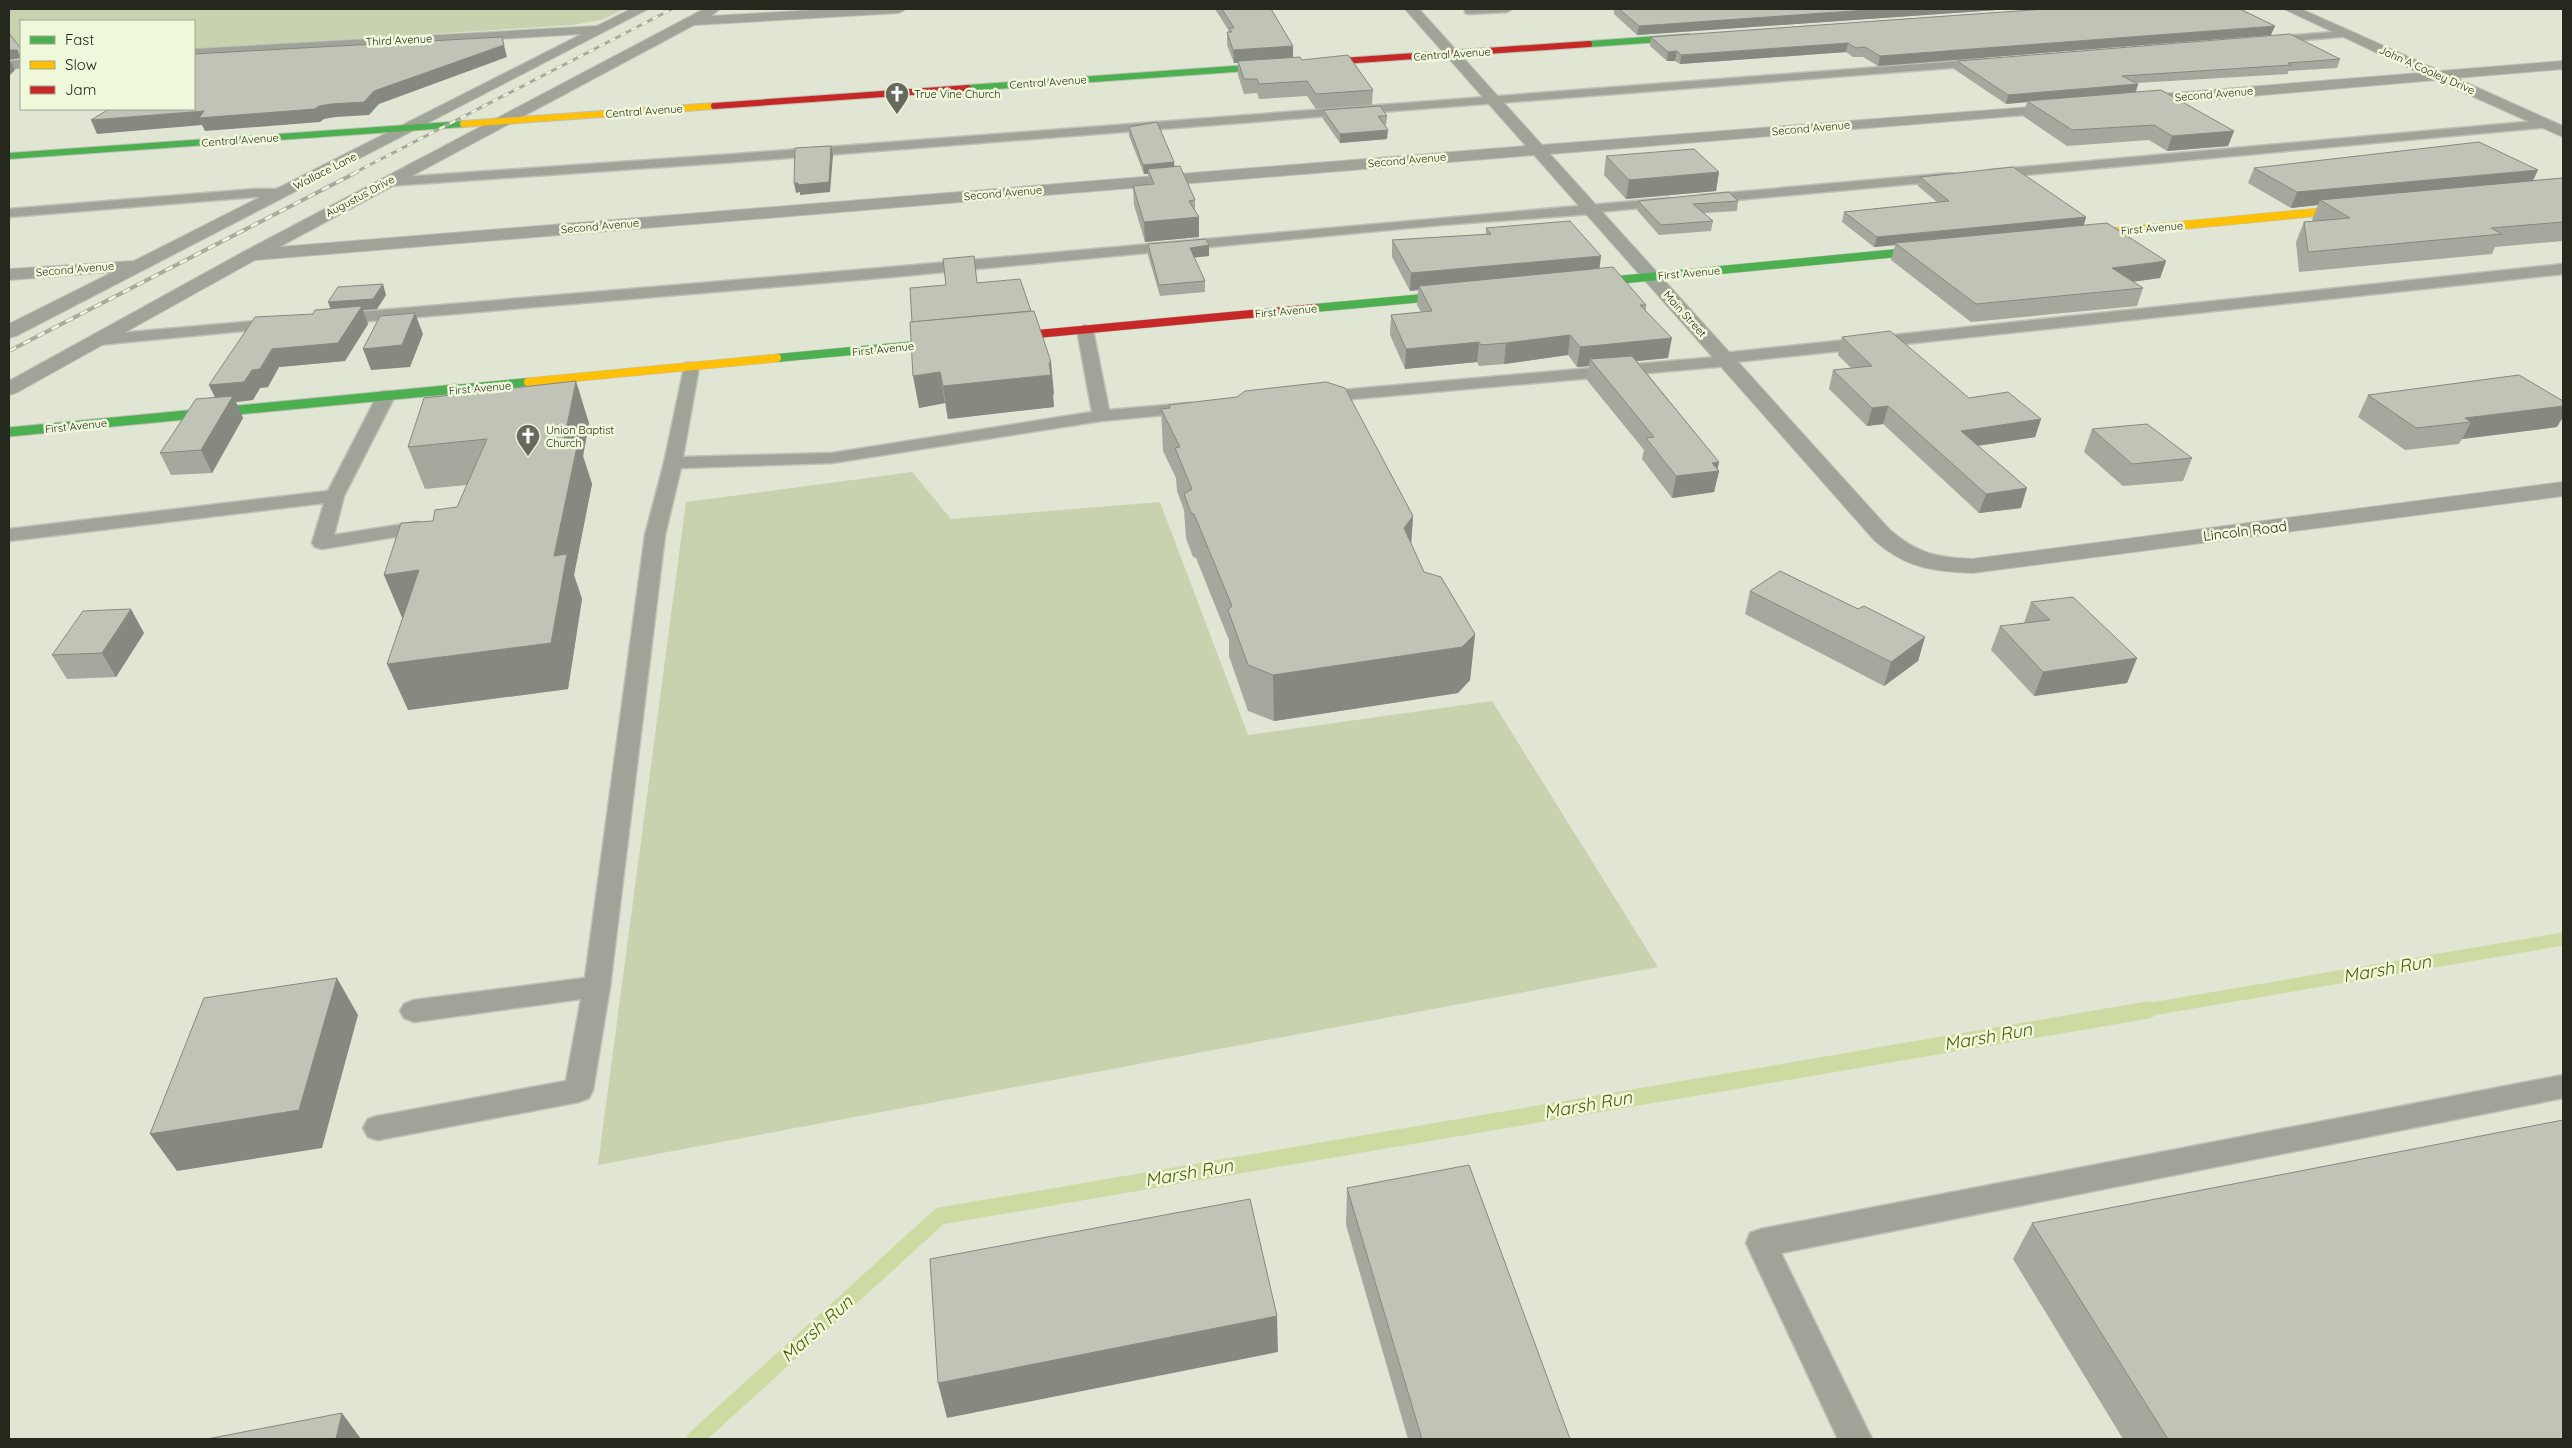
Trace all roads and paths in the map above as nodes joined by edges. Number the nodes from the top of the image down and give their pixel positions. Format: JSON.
{"nodes":[{"id":1,"x":641,"y":9,"type":"edge"},
{"id":2,"x":714,"y":9,"type":"edge"},
{"id":3,"x":899,"y":9,"type":"edge"},
{"id":4,"x":1412,"y":9,"type":"edge"},
{"id":5,"x":1507,"y":9,"type":"edge"},
{"id":6,"x":2291,"y":9,"type":"edge"},
{"id":7,"x":1469,"y":11,"type":"dead end"},
{"id":8,"x":690,"y":22,"type":"junction"},
{"id":9,"x":604,"y":28,"type":"junction"},
{"id":10,"x":2347,"y":34,"type":"junction"},
{"id":11,"x":1701,"y":36,"type":"edge"},
{"id":12,"x":2260,"y":41,"type":"edge"},
{"id":13,"x":195,"y":53,"type":"edge"},
{"id":14,"x":1452,"y":54,"type":"junction"},
{"id":15,"x":1995,"y":62,"type":"edge"},
{"id":16,"x":1303,"y":64,"type":"edge"},
{"id":17,"x":2563,"y":65,"type":"edge"},
{"id":18,"x":1283,"y":66,"type":"edge"},
{"id":19,"x":2440,"y":76,"type":"junction"},
{"id":20,"x":1493,"y":99,"type":"junction"},
{"id":21,"x":2116,"y":102,"type":"edge"},
{"id":22,"x":2077,"y":106,"type":"edge"},
{"id":23,"x":500,"y":122,"type":"junction"},
{"id":24,"x":2547,"y":124,"type":"junction"},
{"id":25,"x":408,"y":128,"type":"junction"},
{"id":26,"x":2563,"y":132,"type":"edge"},
{"id":27,"x":1538,"y":150,"type":"junction"},
{"id":28,"x":9,"y":156,"type":"edge"},
{"id":29,"x":388,"y":182,"type":"junction"},
{"id":30,"x":282,"y":193,"type":"junction"},
{"id":31,"x":2366,"y":208,"type":"edge"},
{"id":32,"x":1591,"y":209,"type":"junction"},
{"id":33,"x":9,"y":213,"type":"edge"},
{"id":34,"x":2070,"y":236,"type":"edge"},
{"id":35,"x":1943,"y":249,"type":"edge"},
{"id":36,"x":250,"y":255,"type":"junction"},
{"id":37,"x":142,"y":264,"type":"junction"},
{"id":38,"x":2563,"y":269,"type":"edge"},
{"id":39,"x":9,"y":274,"type":"edge"},
{"id":40,"x":1650,"y":276,"type":"junction"},
{"id":41,"x":1573,"y":284,"type":"edge"},
{"id":42,"x":1466,"y":294,"type":"edge"},
{"id":43,"x":318,"y":320,"type":"edge"},
{"id":44,"x":289,"y":323,"type":"edge"},
{"id":45,"x":1085,"y":330,"type":"junction"},
{"id":46,"x":9,"y":332,"type":"edge"},
{"id":47,"x":990,"y":339,"type":"edge"},
{"id":48,"x":97,"y":340,"type":"junction"},
{"id":49,"x":961,"y":341,"type":"edge"},
{"id":50,"x":1725,"y":359,"type":"junction"},
{"id":51,"x":691,"y":367,"type":"junction"},
{"id":52,"x":9,"y":389,"type":"edge"},
{"id":53,"x":386,"y":396,"type":"junction"},
{"id":54,"x":1300,"y":398,"type":"edge"},
{"id":55,"x":1210,"y":406,"type":"edge"},
{"id":56,"x":1101,"y":416,"type":"junction"},
{"id":57,"x":9,"y":432,"type":"edge"},
{"id":58,"x":673,"y":463,"type":"junction"},
{"id":59,"x":2563,"y":489,"type":"edge"},
{"id":60,"x":335,"y":496,"type":"junction"},
{"id":61,"x":417,"y":528,"type":"edge"},
{"id":62,"x":9,"y":535,"type":"edge"},
{"id":63,"x":1926,"y":564,"type":"joint"},
{"id":64,"x":597,"y":987,"type":"junction"},
{"id":65,"x":414,"y":1012,"type":"dead end"},
{"id":66,"x":2563,"y":1086,"type":"edge"},
{"id":67,"x":378,"y":1128,"type":"dead end"},
{"id":68,"x":1856,"y":1439,"type":"edge"}],
"edges":[{"from":1,"to":9,"type":"street","name":"Wallace Lane"},
{"from":2,"to":8,"type":"street","name":"Augustus Drive"},
{"from":3,"to":8,"type":"street"},
{"from":4,"to":14,"type":"street","name":"Main Street"},
{"from":5,"to":7,"type":"lane"},
{"from":6,"to":10,"type":"street","name":"John A Cooley Drive"},
{"from":8,"to":23,"type":"street","name":"Augustus Drive"},
{"from":9,"to":13,"type":"street","name":"Third Avenue"},
{"from":9,"to":25,"type":"street","name":"Wallace Lane"},
{"from":10,"to":12,"type":"lane"},
{"from":10,"to":19,"type":"street","name":"John A Cooley Drive"},
{"from":11,"to":14,"type":"street","name":"Central Avenue"},
{"from":14,"to":16,"type":"street","name":"Central Avenue"},
{"from":14,"to":20,"type":"street","name":"Main Street"},
{"from":15,"to":20,"type":"lane"},
{"from":17,"to":19,"type":"street","name":"Second Avenue"},
{"from":18,"to":23,"type":"street","name":"Central Avenue"},
{"from":19,"to":21,"type":"street","name":"Second Avenue"},
{"from":19,"to":24,"type":"street","name":"John A Cooley Drive"},
{"from":20,"to":27,"type":"street","name":"Main Street"},
{"from":20,"to":29,"type":"lane"},
{"from":22,"to":27,"type":"street","name":"Second Avenue"},
{"from":23,"to":25,"type":"street","name":"Central Avenue"},
{"from":23,"to":29,"type":"street","name":"Augustus Drive"},
{"from":24,"to":26,"type":"street","name":"John A Cooley Drive"},
{"from":24,"to":32,"type":"lane"},
{"from":25,"to":28,"type":"street","name":"Central Avenue"},
{"from":25,"to":30,"type":"street","name":"Wallace Lane"},
{"from":27,"to":32,"type":"street","name":"Main Street"},
{"from":27,"to":36,"type":"street","name":"Second Avenue"},
{"from":29,"to":36,"type":"street","name":"Augustus Drive"},
{"from":30,"to":33,"type":"lane"},
{"from":30,"to":37,"type":"street","name":"Wallace Lane"},
{"from":31,"to":34,"type":"street","name":"First Avenue"},
{"from":32,"to":40,"type":"street","name":"Main Street"},
{"from":32,"to":43,"type":"lane"},
{"from":35,"to":40,"type":"street","name":"First Avenue"},
{"from":36,"to":48,"type":"street","name":"Augustus Drive"},
{"from":37,"to":39,"type":"street","name":"Second Avenue"},
{"from":37,"to":46,"type":"street","name":"Wallace Lane"},
{"from":38,"to":50,"type":"lane"},
{"from":40,"to":41,"type":"street","name":"First Avenue"},
{"from":40,"to":50,"type":"street","name":"Main Street"},
{"from":42,"to":45,"type":"street","name":"First Avenue"},
{"from":44,"to":48,"type":"lane"},
{"from":45,"to":47,"type":"street","name":"First Avenue"},
{"from":45,"to":56,"type":"lane"},
{"from":48,"to":52,"type":"street","name":"Augustus Drive"},
{"from":49,"to":51,"type":"street","name":"First Avenue"},
{"from":50,"to":54,"type":"lane"},
{"from":50,"to":63,"type":"street","name":"Main Street"},
{"from":51,"to":53,"type":"street","name":"First Avenue"},
{"from":51,"to":58,"type":"lane"},
{"from":53,"to":57,"type":"street","name":"First Avenue"},
{"from":53,"to":60,"type":"lane"},
{"from":55,"to":56,"type":"lane"},
{"from":56,"to":58,"type":"lane"},
{"from":58,"to":64,"type":"lane"},
{"from":59,"to":63,"type":"street","name":"Lincoln Road"},
{"from":60,"to":61,"type":"lane"},
{"from":60,"to":62,"type":"lane"},
{"from":64,"to":65,"type":"lane"},
{"from":64,"to":67,"type":"lane"},
{"from":66,"to":68,"type":"lane"}]}
